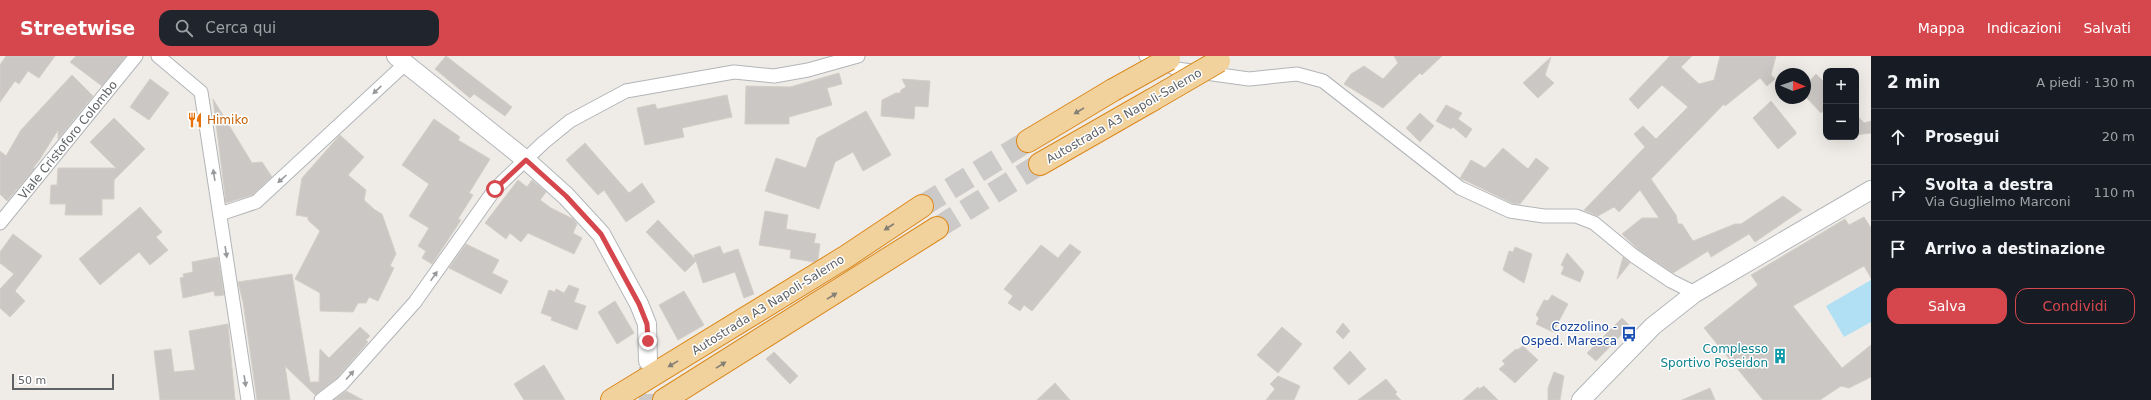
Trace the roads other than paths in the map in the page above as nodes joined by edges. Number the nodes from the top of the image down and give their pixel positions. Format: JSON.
{"nodes":[{"id":1,"x":136,"y":56,"type":"edge"},
{"id":2,"x":158,"y":56,"type":"edge"},
{"id":3,"x":858,"y":56,"type":"edge"},
{"id":4,"x":1146,"y":56,"type":"edge"},
{"id":5,"x":1171,"y":57,"type":"edge"},
{"id":6,"x":1224,"y":59,"type":"edge"},
{"id":7,"x":401,"y":60,"type":"edge"},
{"id":8,"x":1028,"y":142,"type":"tunnel mouth"},
{"id":9,"x":526,"y":160,"type":"junction"},
{"id":10,"x":1040,"y":164,"type":"tunnel mouth"},
{"id":11,"x":1871,"y":190,"type":"edge"},
{"id":12,"x":922,"y":206,"type":"tunnel mouth"},
{"id":13,"x":220,"y":214,"type":"junction"},
{"id":14,"x":0,"y":223,"type":"edge"},
{"id":15,"x":937,"y":228,"type":"tunnel mouth"},
{"id":16,"x":1695,"y":293,"type":"junction"},
{"id":17,"x":648,"y":361,"type":"tunnel mouth"},
{"id":18,"x":248,"y":400,"type":"edge"},
{"id":19,"x":321,"y":400,"type":"edge"},
{"id":20,"x":612,"y":400,"type":"edge"},
{"id":21,"x":664,"y":400,"type":"edge"},
{"id":22,"x":1581,"y":400,"type":"edge"}],
"edges":[{"from":1,"to":14,"type":"street","name":"Viale Cristoforo Colombo"},
{"from":13,"to":2,"type":"street","one_way":true},
{"from":3,"to":9,"type":"street"},
{"from":4,"to":16,"type":"street"},
{"from":5,"to":8,"type":"highway","one_way":true,"bridge":true},
{"from":6,"to":10,"type":"highway","name":"Autostrada A3 Napoli-Salerno","bridge":true},
{"from":7,"to":9,"type":"street"},
{"from":7,"to":13,"type":"street","one_way":true},
{"from":9,"to":17,"type":"street"},
{"from":19,"to":9,"type":"street","one_way":true},
{"from":11,"to":16,"type":"street"},
{"from":12,"to":20,"type":"highway","name":"Autostrada A3 Napoli-Salerno","one_way":true},
{"from":13,"to":18,"type":"street","one_way":true},
{"from":21,"to":15,"type":"highway","one_way":true},
{"from":16,"to":22,"type":"street"}]}
